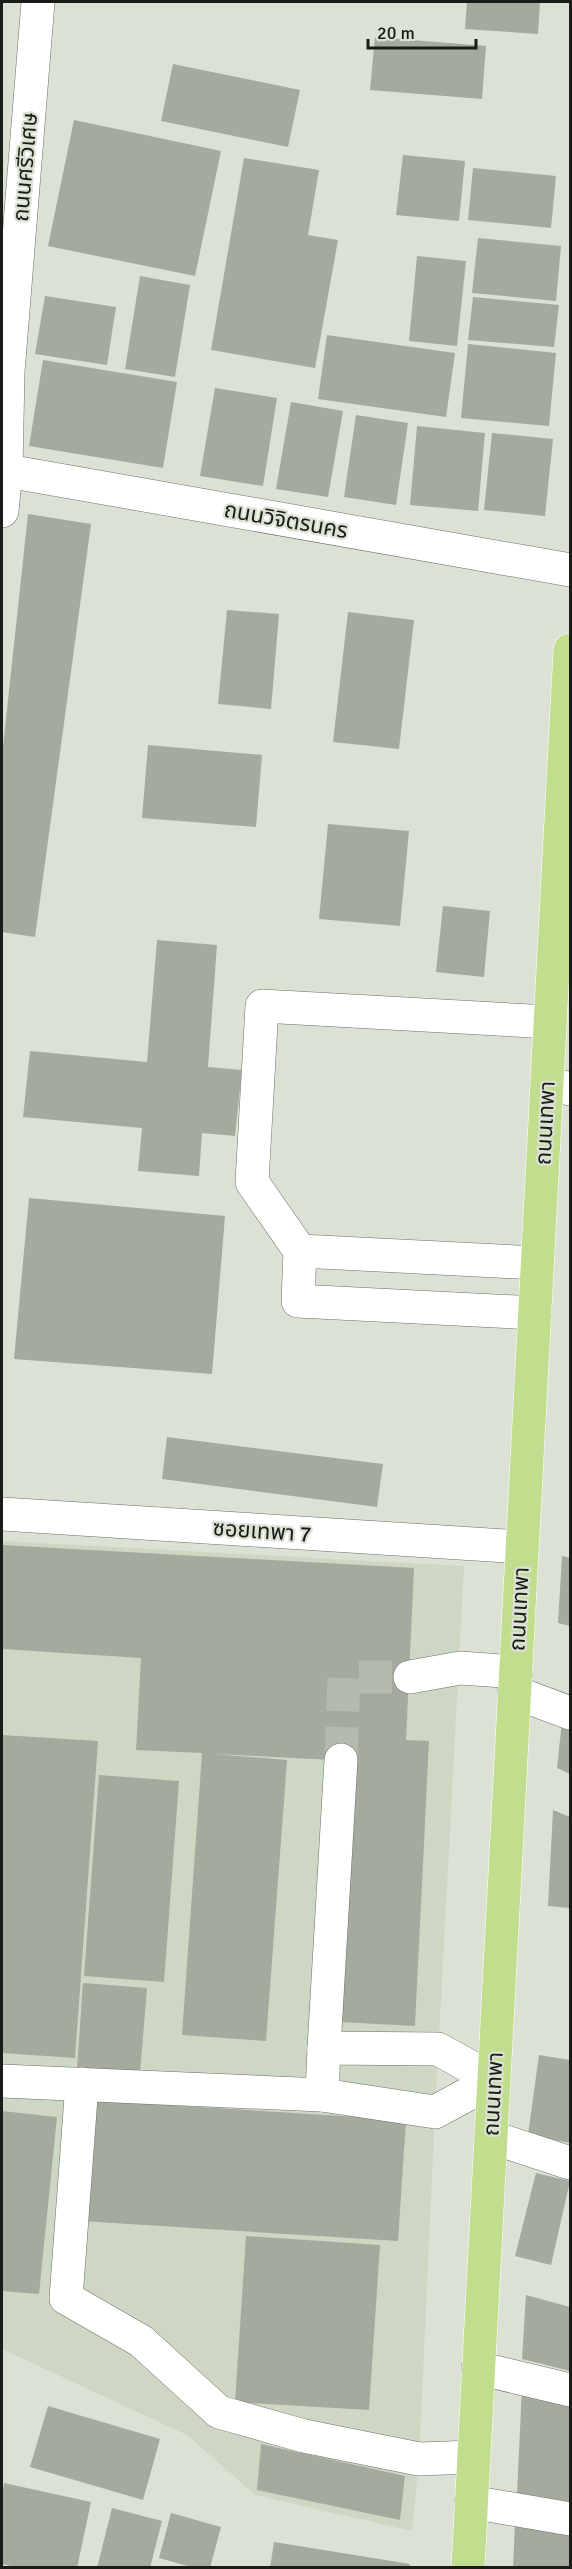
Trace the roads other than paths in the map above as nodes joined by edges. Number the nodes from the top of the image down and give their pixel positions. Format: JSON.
{"nodes":[{"id":1,"x":38,"y":2,"type":"edge"},
{"id":2,"x":4,"y":471,"type":"edge"},
{"id":3,"x":2,"y":511,"type":"edge"},
{"id":4,"x":570,"y":570,"type":"edge"},
{"id":5,"x":570,"y":650,"type":"edge"},
{"id":6,"x":550,"y":1022,"type":"junction"},
{"id":7,"x":559,"y":1086,"type":"edge"},
{"id":8,"x":300,"y":1251,"type":"junction"},
{"id":9,"x":537,"y":1263,"type":"junction"},
{"id":10,"x":535,"y":1313,"type":"junction"},
{"id":11,"x":2,"y":1514,"type":"edge"},
{"id":12,"x":522,"y":1547,"type":"junction"},
{"id":13,"x":410,"y":1677,"type":"tunnel mouth"},
{"id":14,"x":515,"y":1682,"type":"junction"},
{"id":15,"x":570,"y":1713,"type":"edge"},
{"id":16,"x":341,"y":1760,"type":"tunnel mouth"},
{"id":17,"x":324,"y":2048,"type":"junction"},
{"id":18,"x":2,"y":2080,"type":"edge"},
{"id":19,"x":494,"y":2080,"type":"junction"},
{"id":20,"x":82,"y":2084,"type":"junction"},
{"id":21,"x":322,"y":2095,"type":"junction"},
{"id":22,"x":490,"y":2137,"type":"junction"},
{"id":23,"x":570,"y":2163,"type":"edge"},
{"id":24,"x":478,"y":2368,"type":"junction"},
{"id":25,"x":570,"y":2390,"type":"edge"},
{"id":26,"x":474,"y":2457,"type":"junction"},
{"id":27,"x":471,"y":2502,"type":"junction"},
{"id":28,"x":570,"y":2519,"type":"edge"},
{"id":29,"x":468,"y":2568,"type":"edge"}],
"edges":[{"from":1,"to":2,"type":"street","name":"ถนนศรีวิเศษ"},
{"from":2,"to":3,"type":"street","name":"ถนนศรีวิเศษ"},
{"from":2,"to":4,"type":"street","name":"ถนนวิจิตรนคร"},
{"from":5,"to":6,"type":"main road","name":"ถนนเทพา"},
{"from":6,"to":7,"type":"main road","name":"ถนนเทพา"},
{"from":6,"to":8,"type":"street"},
{"from":7,"to":9,"type":"main road","name":"ถนนเทพา"},
{"from":8,"to":9,"type":"street"},
{"from":8,"to":10,"type":"street"},
{"from":9,"to":10,"type":"main road","name":"ถนนเทพา"},
{"from":10,"to":12,"type":"main road","name":"ถนนเทพา"},
{"from":11,"to":12,"type":"street","name":"ซอยเทพา 7"},
{"from":12,"to":14,"type":"main road","name":"ถนนเทพา"},
{"from":13,"to":14,"type":"street"},
{"from":14,"to":15,"type":"street"},
{"from":14,"to":19,"type":"main road","name":"ถนนเทพา"},
{"from":16,"to":17,"type":"street"},
{"from":17,"to":19,"type":"street"},
{"from":17,"to":21,"type":"street"},
{"from":18,"to":20,"type":"street"},
{"from":19,"to":21,"type":"street"},
{"from":19,"to":22,"type":"main road","name":"ถนนเทพา"},
{"from":20,"to":21,"type":"street"},
{"from":20,"to":26,"type":"street"},
{"from":22,"to":23,"type":"street"},
{"from":22,"to":24,"type":"main road","name":"ถนนเทพา"},
{"from":24,"to":25,"type":"street"},
{"from":24,"to":26,"type":"main road","name":"ถนนเทพา"},
{"from":26,"to":27,"type":"main road","name":"ถนนเทพา"},
{"from":27,"to":28,"type":"street"},
{"from":27,"to":29,"type":"main road","name":"ถนนเทพา"}]}
